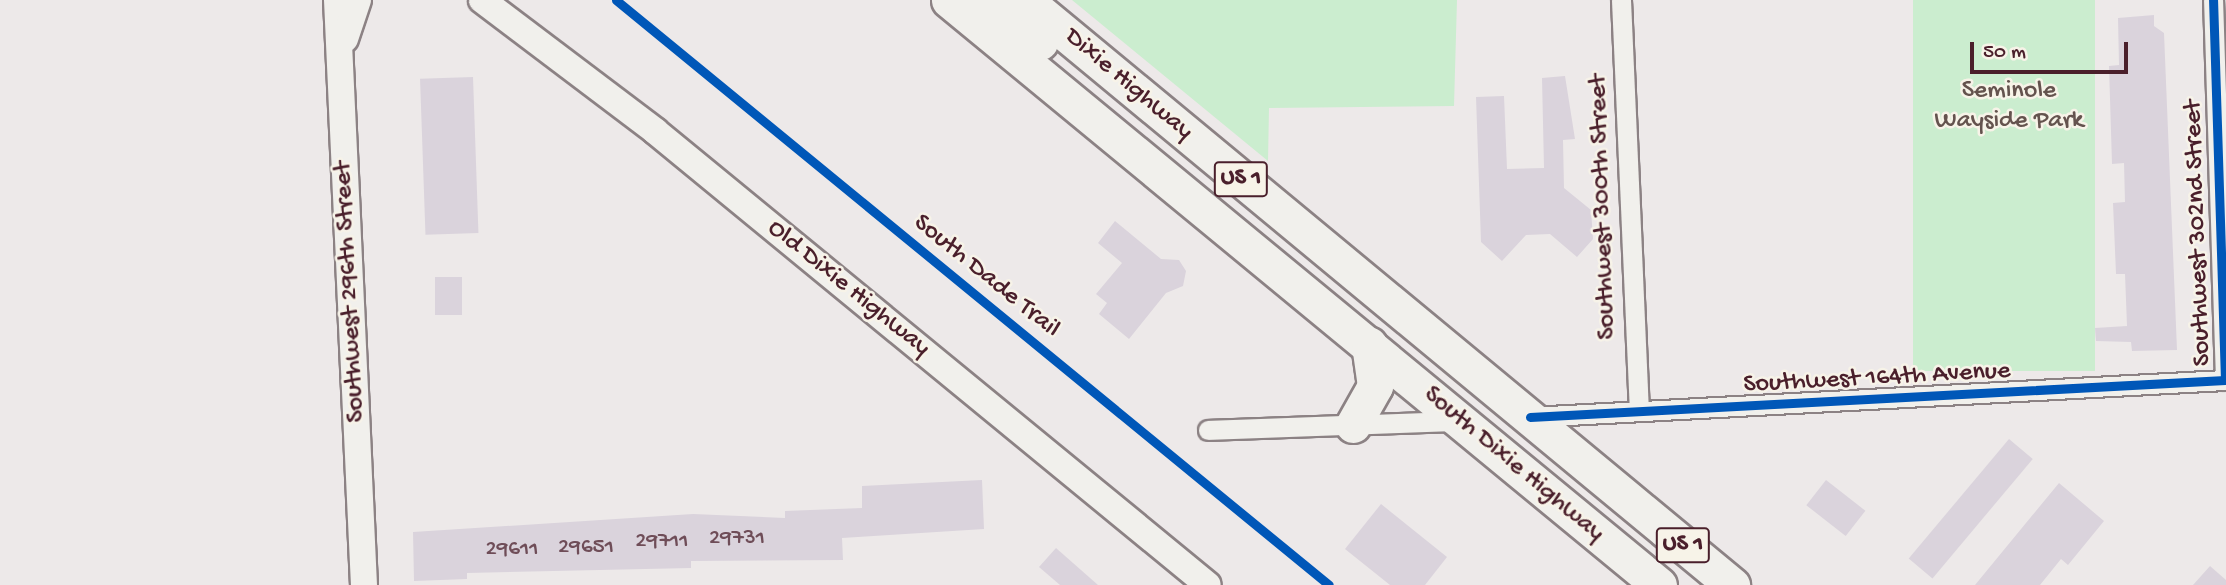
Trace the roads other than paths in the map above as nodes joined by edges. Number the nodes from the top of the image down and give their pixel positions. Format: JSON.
{"nodes":[{"id":1,"x":337,"y":0,"type":"edge"},
{"id":2,"x":358,"y":0,"type":"edge"},
{"id":3,"x":482,"y":0,"type":"edge"},
{"id":4,"x":949,"y":0,"type":"edge"},
{"id":5,"x":988,"y":0,"type":"edge"},
{"id":6,"x":1025,"y":0,"type":"edge"},
{"id":7,"x":1621,"y":0,"type":"edge"},
{"id":8,"x":2213,"y":0,"type":"edge"},
{"id":9,"x":341,"y":54,"type":"junction"},
{"id":10,"x":1171,"y":121,"type":"junction"},
{"id":11,"x":2223,"y":250,"type":"edge"},
{"id":12,"x":1269,"y":263,"type":"joint"},
{"id":13,"x":1358,"y":335,"type":"junction"},
{"id":14,"x":1458,"y":357,"type":"joint"},
{"id":15,"x":2225,"y":380,"type":"edge"},
{"id":16,"x":1639,"y":411,"type":"junction"},
{"id":17,"x":1531,"y":417,"type":"junction"},
{"id":18,"x":1459,"y":421,"type":"junction"},
{"id":19,"x":1353,"y":425,"type":"junction"},
{"id":20,"x":1208,"y":430,"type":"dead end"},
{"id":21,"x":1633,"y":505,"type":"junction"},
{"id":22,"x":364,"y":585,"type":"edge"},
{"id":23,"x":1208,"y":585,"type":"edge"},
{"id":24,"x":1659,"y":585,"type":"edge"},
{"id":25,"x":1732,"y":585,"type":"edge"}],
"edges":[{"from":1,"to":9,"type":"street","name":"Southwest 296th Street"},
{"from":2,"to":9,"type":"street"},
{"from":3,"to":23,"type":"street","name":"Old Dixie Highway"},
{"from":4,"to":12,"type":"highway","name":"Dixie Highway","number":"US 1"},
{"from":5,"to":10,"type":"highway"},
{"from":6,"to":10,"type":"highway","name":"Dixie Highway","number":"US 1"},
{"from":7,"to":16,"type":"street","name":"Southwest 300th Street"},
{"from":8,"to":11,"type":"street","name":"Southwest 302nd Street"},
{"from":9,"to":22,"type":"street","name":"Southwest 296th Street"},
{"from":10,"to":14,"type":"highway","name":"Dixie Highway","number":"US 1"},
{"from":11,"to":15,"type":"street","name":"Southwest 302nd Street"},
{"from":12,"to":13,"type":"highway","name":"South Dixie Highway","number":"US 1"},
{"from":13,"to":17,"type":"highway"},
{"from":13,"to":18,"type":"highway","name":"South Dixie Highway","number":"US 1"},
{"from":13,"to":19,"type":"highway"},
{"from":14,"to":17,"type":"highway","name":"South Dixie Highway","number":"US 1"},
{"from":15,"to":16,"type":"street","name":"Southwest 164th Avenue"},
{"from":16,"to":17,"type":"street","name":"Southwest 164th Avenue"},
{"from":17,"to":21,"type":"highway","name":"South Dixie Highway","number":"US 1"},
{"from":18,"to":19,"type":"street"},
{"from":18,"to":21,"type":"highway"},
{"from":18,"to":24,"type":"highway","name":"South Dixie Highway","number":"US 1"},
{"from":19,"to":20,"type":"street"},
{"from":21,"to":25,"type":"highway","number":"US 1"}]}
